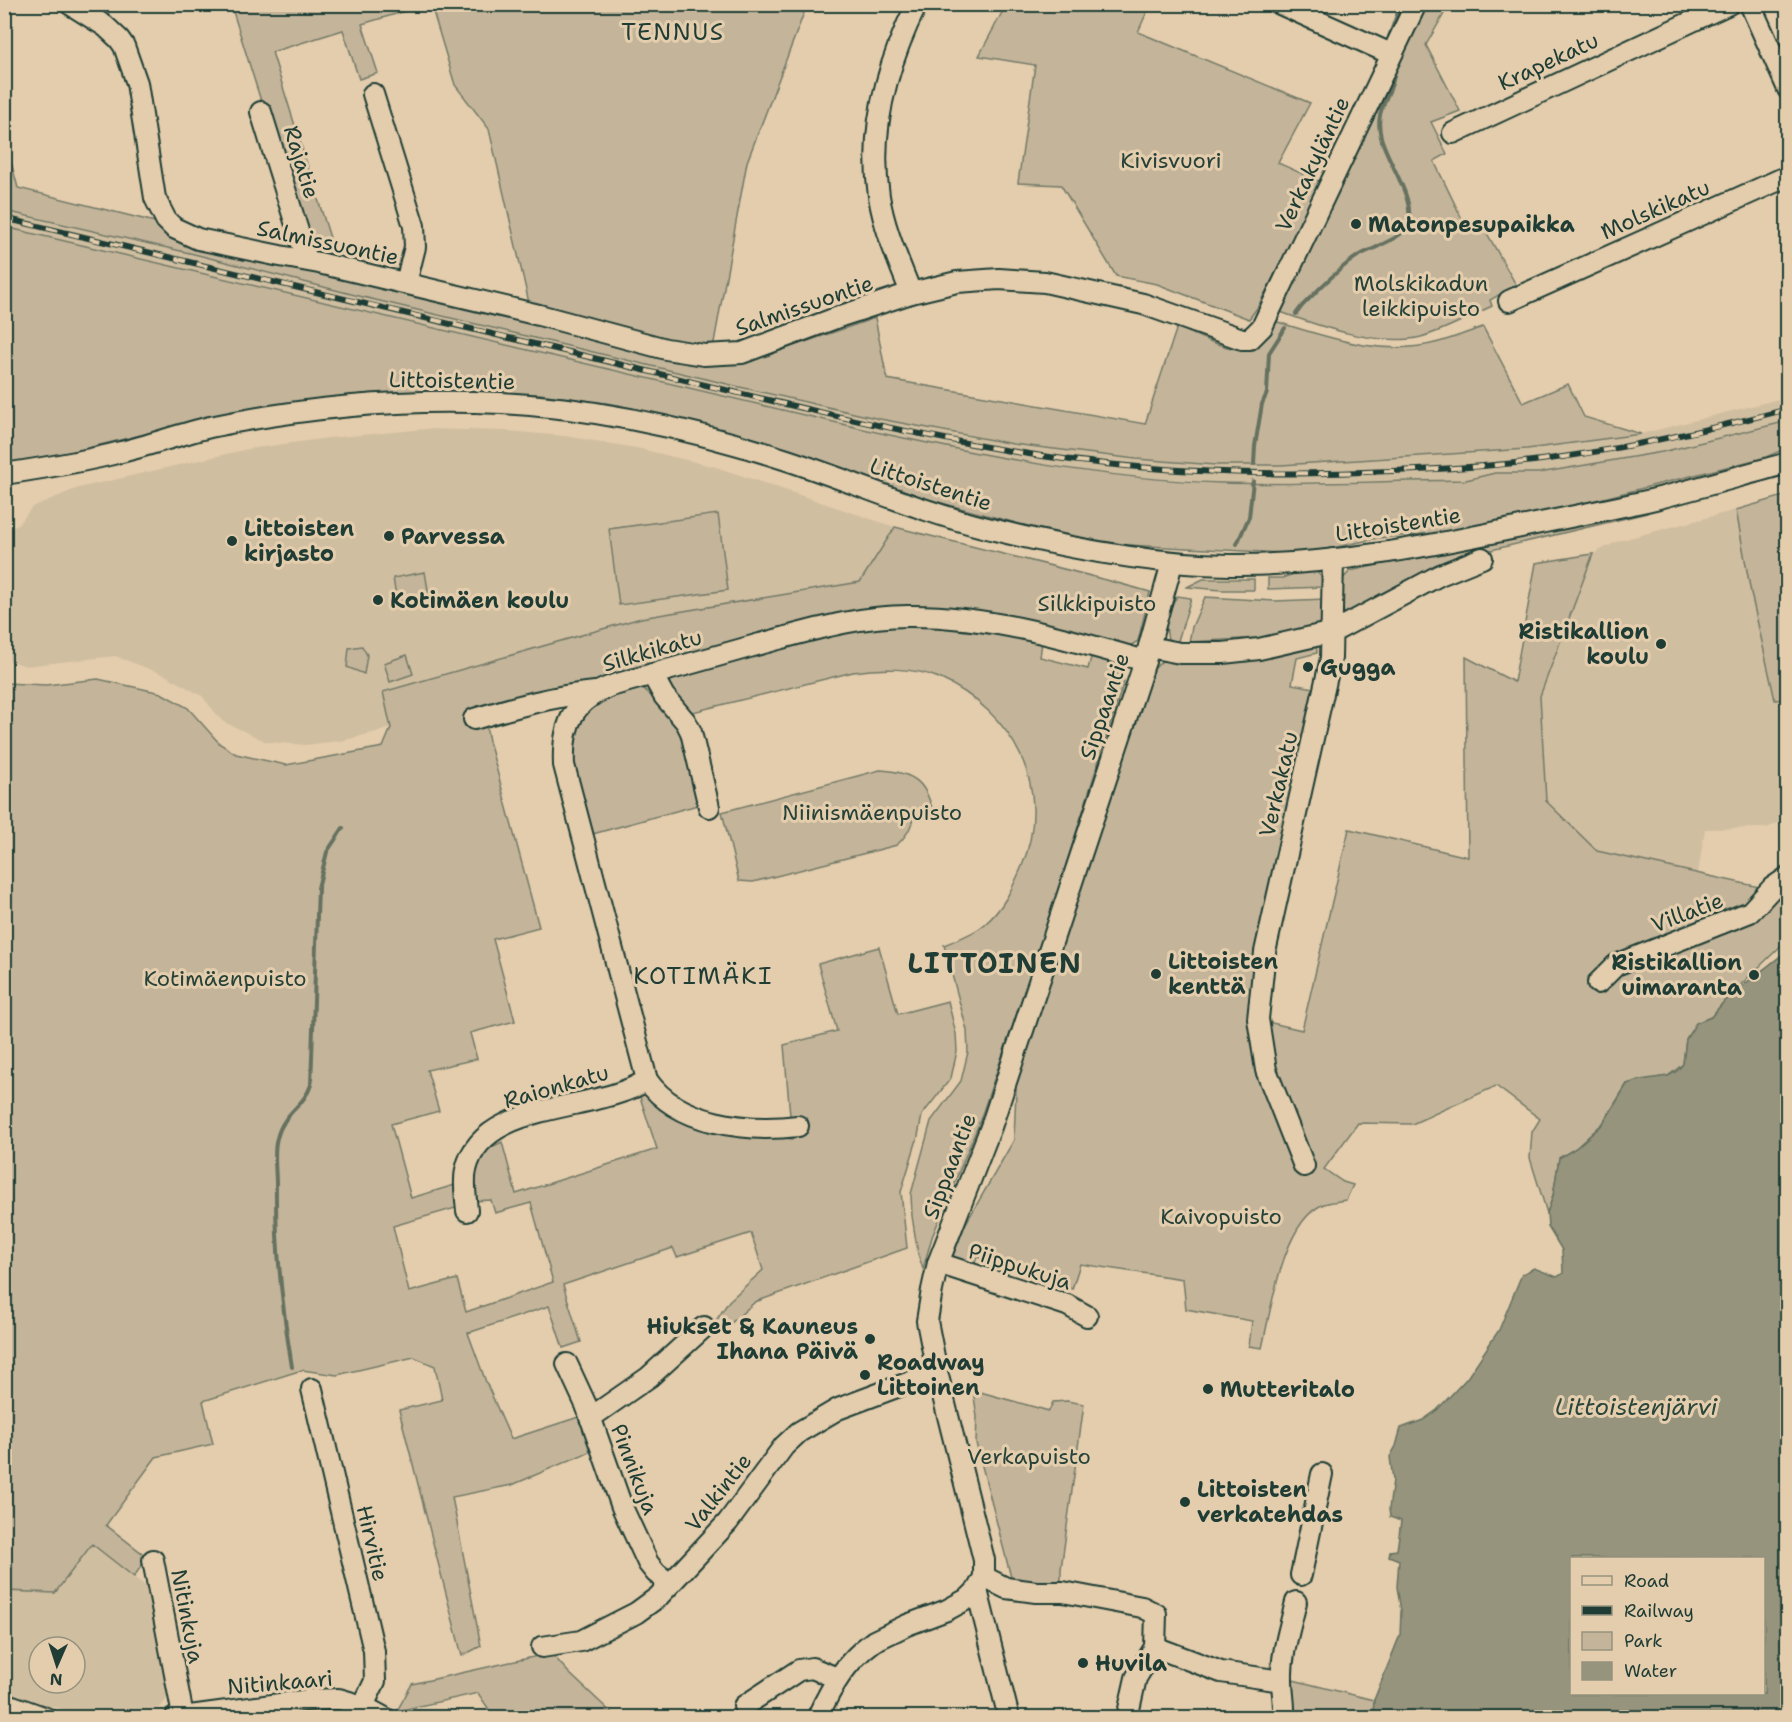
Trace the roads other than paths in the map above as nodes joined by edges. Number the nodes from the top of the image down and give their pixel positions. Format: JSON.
{"nodes":[{"id":1,"x":70,"y":4,"type":"edge"},
{"id":2,"x":917,"y":4,"type":"edge"},
{"id":3,"x":1280,"y":4,"type":"edge"},
{"id":4,"x":1416,"y":4,"type":"edge"},
{"id":5,"x":1729,"y":4,"type":"edge"},
{"id":6,"x":1750,"y":4,"type":"edge"},
{"id":7,"x":1391,"y":54,"type":"junction"},
{"id":8,"x":1788,"y":89,"type":"edge"},
{"id":9,"x":373,"y":94,"type":"dead end"},
{"id":10,"x":261,"y":112,"type":"dead end"},
{"id":11,"x":1453,"y":133,"type":"dead end"},
{"id":12,"x":1788,"y":176,"type":"edge"},
{"id":13,"x":307,"y":260,"type":"junction"},
{"id":14,"x":406,"y":283,"type":"junction"},
{"id":15,"x":911,"y":293,"type":"junction"},
{"id":16,"x":1509,"y":301,"type":"dead end"},
{"id":17,"x":1247,"y":339,"type":"joint"},
{"id":18,"x":1788,"y":463,"type":"edge"},
{"id":19,"x":63,"y":465,"type":"junction"},
{"id":20,"x":4,"y":474,"type":"edge"},
{"id":21,"x":4,"y":488,"type":"edge"},
{"id":22,"x":1482,"y":558,"type":"dead end"},
{"id":23,"x":1332,"y":559,"type":"junction"},
{"id":24,"x":1172,"y":563,"type":"junction"},
{"id":25,"x":1333,"y":632,"type":"junction"},
{"id":26,"x":1147,"y":654,"type":"junction"},
{"id":27,"x":652,"y":674,"type":"junction"},
{"id":28,"x":595,"y":692,"type":"junction"},
{"id":29,"x":474,"y":718,"type":"dead end"},
{"id":30,"x":710,"y":807,"type":"dead end"},
{"id":31,"x":1788,"y":877,"type":"edge"},
{"id":32,"x":1598,"y":982,"type":"dead end"},
{"id":33,"x":647,"y":1080,"type":"junction"},
{"id":34,"x":798,"y":1126,"type":"dead end"},
{"id":35,"x":1304,"y":1166,"type":"dead end"},
{"id":36,"x":467,"y":1211,"type":"dead end"},
{"id":37,"x":938,"y":1263,"type":"junction"},
{"id":38,"x":1087,"y":1316,"type":"dead end"},
{"id":39,"x":704,"y":1327,"type":"dead end"},
{"id":40,"x":567,"y":1364,"type":"dead end"},
{"id":41,"x":937,"y":1372,"type":"junction"},
{"id":42,"x":312,"y":1389,"type":"dead end"},
{"id":43,"x":590,"y":1418,"type":"junction"},
{"id":44,"x":1322,"y":1474,"type":"dead end"},
{"id":45,"x":153,"y":1560,"type":"dead end"},
{"id":46,"x":1301,"y":1575,"type":"dead end"},
{"id":47,"x":670,"y":1584,"type":"junction"},
{"id":48,"x":981,"y":1584,"type":"junction"},
{"id":49,"x":1296,"y":1602,"type":"dead end"},
{"id":50,"x":542,"y":1647,"type":"dead end"},
{"id":51,"x":1155,"y":1647,"type":"junction"},
{"id":52,"x":837,"y":1678,"type":"junction"},
{"id":53,"x":1282,"y":1681,"type":"junction"},
{"id":54,"x":4,"y":1703,"type":"edge"},
{"id":55,"x":363,"y":1706,"type":"junction"},
{"id":56,"x":744,"y":1706,"type":"dead end"},
{"id":57,"x":179,"y":1717,"type":"edge"},
{"id":58,"x":45,"y":1718,"type":"edge"},
{"id":59,"x":385,"y":1718,"type":"edge"},
{"id":60,"x":817,"y":1718,"type":"edge"},
{"id":61,"x":1009,"y":1718,"type":"edge"},
{"id":62,"x":1126,"y":1718,"type":"edge"},
{"id":63,"x":1284,"y":1718,"type":"edge"}],
"edges":[{"from":1,"to":13,"type":"street","name":"Salmissuontie"},
{"from":2,"to":15,"type":"street"},
{"from":3,"to":7,"type":"street"},
{"from":4,"to":7,"type":"street","name":"Verkakyläntie"},
{"from":5,"to":11,"type":"street","name":"Krapekatu"},
{"from":6,"to":8,"type":"street"},
{"from":7,"to":17,"type":"street","name":"Verkakyläntie"},
{"from":9,"to":14,"type":"street"},
{"from":10,"to":13,"type":"street","name":"Rajatie"},
{"from":12,"to":16,"type":"street","name":"Molskikatu"},
{"from":13,"to":14,"type":"street","name":"Salmissuontie"},
{"from":14,"to":15,"type":"street","name":"Salmissuontie"},
{"from":15,"to":17,"type":"street","name":"Salmissuontie"},
{"from":18,"to":23,"type":"street","name":"Littoistentie"},
{"from":19,"to":20,"type":"street","name":"Littoistentie"},
{"from":19,"to":21,"type":"street","name":"Littoistentie"},
{"from":19,"to":24,"type":"street","name":"Littoistentie"},
{"from":22,"to":25,"type":"street","name":"Silkkikatu"},
{"from":23,"to":24,"type":"street","name":"Littoistentie"},
{"from":23,"to":25,"type":"street","name":"Verkakatu"},
{"from":24,"to":26,"type":"street","name":"Sippaantie"},
{"from":25,"to":26,"type":"street","name":"Silkkikatu"},
{"from":25,"to":35,"type":"street","name":"Verkakatu"},
{"from":26,"to":27,"type":"street","name":"Silkkikatu"},
{"from":26,"to":37,"type":"street","name":"Sippaantie"},
{"from":27,"to":28,"type":"street","name":"Silkkikatu"},
{"from":27,"to":30,"type":"street"},
{"from":28,"to":29,"type":"street"},
{"from":28,"to":33,"type":"street","name":"Silkkikatu"},
{"from":31,"to":32,"type":"street","name":"Villatie"},
{"from":33,"to":34,"type":"street"},
{"from":33,"to":36,"type":"street","name":"Raionkatu"},
{"from":37,"to":38,"type":"street","name":"Piippukuja"},
{"from":37,"to":41,"type":"street","name":"Sippaantie"},
{"from":39,"to":43,"type":"street"},
{"from":40,"to":43,"type":"street","name":"Pinnikuja"},
{"from":41,"to":47,"type":"street","name":"Valkintie"},
{"from":41,"to":48,"type":"street","name":"Sippaantie"},
{"from":42,"to":55,"type":"street","name":"Hirvitie"},
{"from":43,"to":47,"type":"street","name":"Pinnikuja"},
{"from":44,"to":46,"type":"street"},
{"from":45,"to":57,"type":"street","name":"Nitinkuja"},
{"from":47,"to":50,"type":"street","name":"Valkintie"},
{"from":48,"to":51,"type":"street"},
{"from":48,"to":52,"type":"street"},
{"from":48,"to":61,"type":"street","name":"Sippaantie"},
{"from":49,"to":53,"type":"street"},
{"from":51,"to":53,"type":"street"},
{"from":51,"to":62,"type":"street"},
{"from":52,"to":56,"type":"street"},
{"from":52,"to":60,"type":"street"},
{"from":53,"to":63,"type":"street"},
{"from":54,"to":58,"type":"street"},
{"from":55,"to":57,"type":"street","name":"Nitinkaari"},
{"from":55,"to":59,"type":"street","name":"Nitinkaari"}]}
